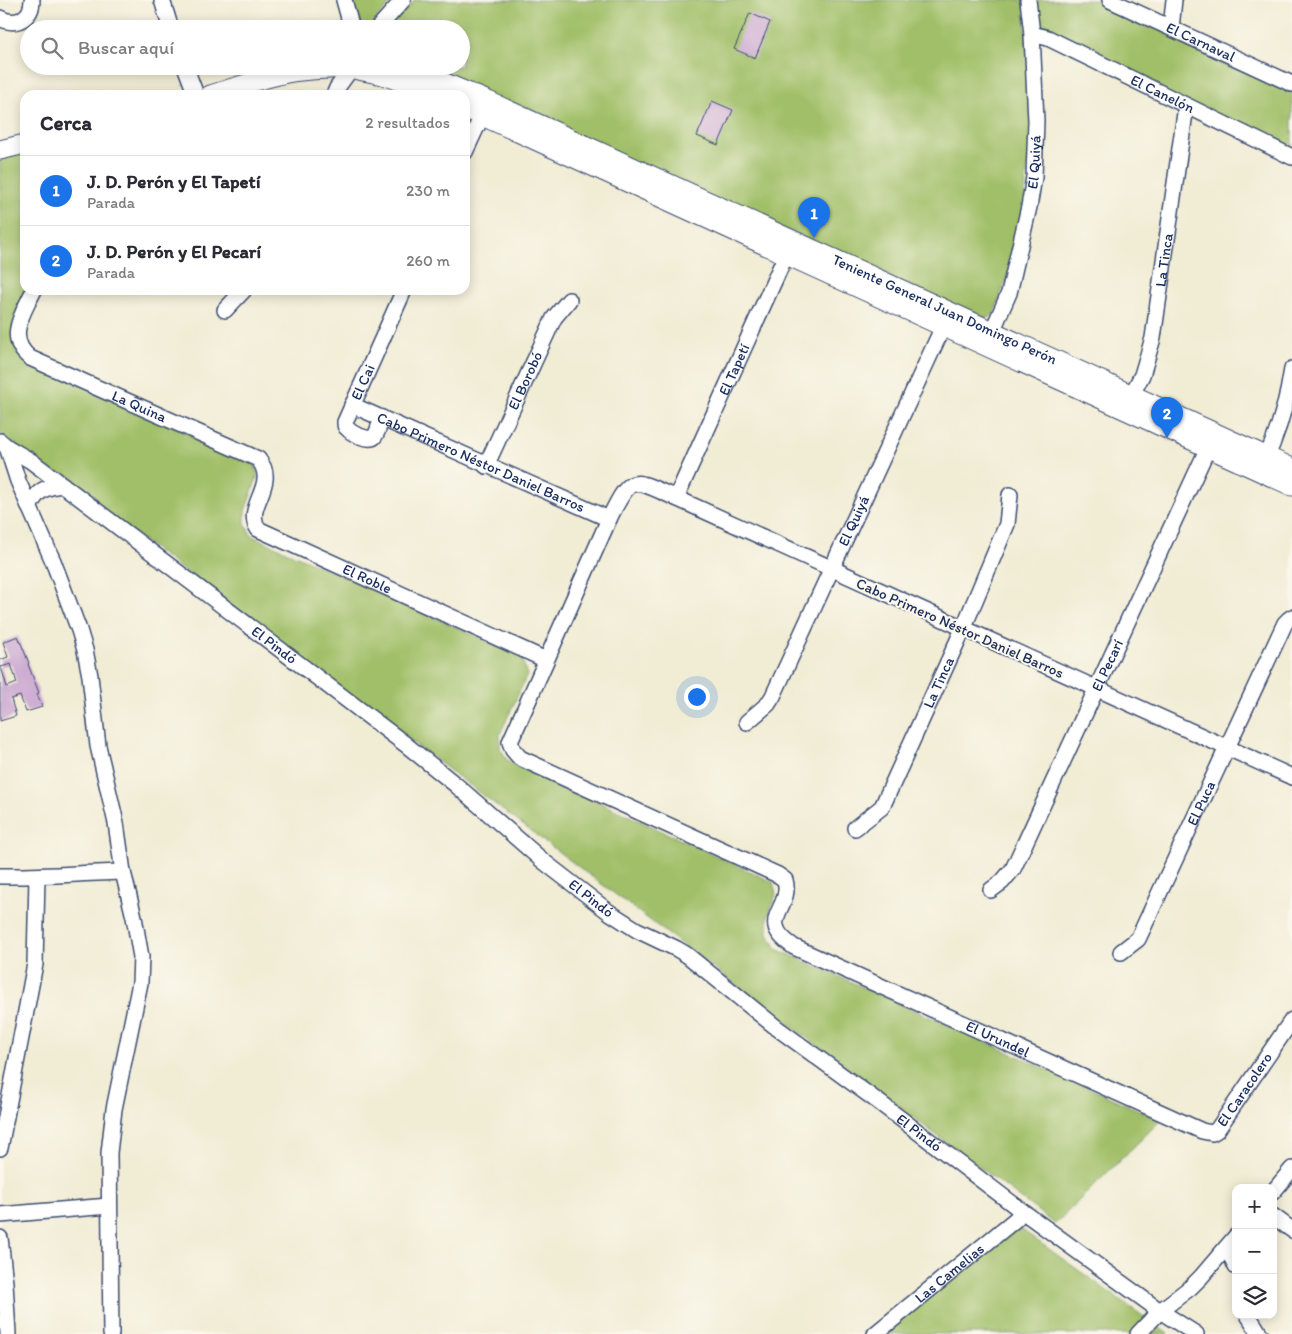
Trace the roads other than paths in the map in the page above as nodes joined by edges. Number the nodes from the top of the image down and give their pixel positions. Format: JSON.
{"nodes":[{"id":1,"x":32,"y":0,"type":"edge"},
{"id":2,"x":162,"y":0,"type":"edge"},
{"id":3,"x":344,"y":0,"type":"edge"},
{"id":4,"x":403,"y":0,"type":"edge"},
{"id":5,"x":1028,"y":0,"type":"edge"},
{"id":6,"x":1110,"y":0,"type":"edge"},
{"id":7,"x":1174,"y":0,"type":"edge"},
{"id":8,"x":0,"y":18,"type":"edge"},
{"id":9,"x":169,"y":20,"type":"edge"},
{"id":10,"x":350,"y":20,"type":"edge"},
{"id":11,"x":385,"y":20,"type":"edge"},
{"id":12,"x":1171,"y":28,"type":"junction"},
{"id":13,"x":1032,"y":34,"type":"junction"},
{"id":14,"x":188,"y":75,"type":"edge"},
{"id":15,"x":283,"y":75,"type":"edge"},
{"id":16,"x":350,"y":75,"type":"edge"},
{"id":17,"x":384,"y":75,"type":"edge"},
{"id":18,"x":421,"y":75,"type":"edge"},
{"id":19,"x":1292,"y":84,"type":"edge"},
{"id":20,"x":194,"y":90,"type":"edge"},
{"id":21,"x":228,"y":90,"type":"edge"},
{"id":22,"x":338,"y":90,"type":"edge"},
{"id":23,"x":424,"y":90,"type":"edge"},
{"id":24,"x":447,"y":90,"type":"edge"},
{"id":25,"x":1186,"y":106,"type":"junction"},
{"id":26,"x":478,"y":108,"type":"edge"},
{"id":27,"x":470,"y":135,"type":"edge"},
{"id":28,"x":20,"y":145,"type":"edge"},
{"id":29,"x":0,"y":150,"type":"edge"},
{"id":30,"x":1292,"y":157,"type":"edge"},
{"id":31,"x":789,"y":247,"type":"junction"},
{"id":32,"x":31,"y":295,"type":"edge"},
{"id":33,"x":239,"y":295,"type":"edge"},
{"id":34,"x":402,"y":295,"type":"edge"},
{"id":35,"x":569,"y":300,"type":"dead end"},
{"id":36,"x":225,"y":310,"type":"dead end"},
{"id":37,"x":946,"y":319,"type":"junction"},
{"id":38,"x":989,"y":338,"type":"junction"},
{"id":39,"x":1292,"y":369,"type":"edge"},
{"id":40,"x":1128,"y":402,"type":"junction"},
{"id":41,"x":352,"y":405,"type":"junction"},
{"id":42,"x":382,"y":418,"type":"junction"},
{"id":43,"x":1211,"y":440,"type":"junction"},
{"id":44,"x":3,"y":444,"type":"edge"},
{"id":45,"x":258,"y":459,"type":"joint"},
{"id":46,"x":1263,"y":464,"type":"junction"},
{"id":47,"x":486,"y":466,"type":"junction"},
{"id":48,"x":1292,"y":468,"type":"edge"},
{"id":49,"x":63,"y":485,"type":"junction"},
{"id":50,"x":1292,"y":486,"type":"edge"},
{"id":51,"x":1010,"y":495,"type":"dead end"},
{"id":52,"x":676,"y":498,"type":"junction"},
{"id":53,"x":29,"y":507,"type":"junction"},
{"id":54,"x":609,"y":519,"type":"junction"},
{"id":55,"x":830,"y":569,"type":"junction"},
{"id":56,"x":1292,"y":617,"type":"edge"},
{"id":57,"x":963,"y":629,"type":"junction"},
{"id":58,"x":1292,"y":639,"type":"edge"},
{"id":59,"x":1274,"y":648,"type":"junction"},
{"id":60,"x":546,"y":660,"type":"junction"},
{"id":61,"x":1096,"y":689,"type":"junction"},
{"id":62,"x":748,"y":722,"type":"dead end"},
{"id":63,"x":1227,"y":748,"type":"junction"},
{"id":64,"x":1292,"y":777,"type":"edge"},
{"id":65,"x":855,"y":828,"type":"dead end"},
{"id":66,"x":123,"y":872,"type":"junction"},
{"id":67,"x":0,"y":876,"type":"edge"},
{"id":68,"x":37,"y":877,"type":"junction"},
{"id":69,"x":991,"y":890,"type":"dead end"},
{"id":70,"x":1121,"y":952,"type":"dead end"},
{"id":71,"x":1292,"y":1020,"type":"edge"},
{"id":72,"x":1212,"y":1132,"type":"joint"},
{"id":73,"x":0,"y":1148,"type":"edge"},
{"id":74,"x":1292,"y":1169,"type":"edge"},
{"id":75,"x":1277,"y":1187,"type":"edge"},
{"id":76,"x":109,"y":1206,"type":"junction"},
{"id":77,"x":1022,"y":1211,"type":"junction"},
{"id":78,"x":0,"y":1215,"type":"edge"},
{"id":79,"x":1277,"y":1219,"type":"edge"},
{"id":80,"x":1292,"y":1230,"type":"edge"},
{"id":81,"x":0,"y":1238,"type":"edge"},
{"id":82,"x":1232,"y":1241,"type":"edge"},
{"id":83,"x":1226,"y":1248,"type":"junction"},
{"id":84,"x":1232,"y":1257,"type":"edge"},
{"id":85,"x":1160,"y":1311,"type":"junction"},
{"id":86,"x":1251,"y":1319,"type":"edge"},
{"id":87,"x":8,"y":1334,"type":"edge"},
{"id":88,"x":111,"y":1334,"type":"edge"},
{"id":89,"x":875,"y":1334,"type":"edge"},
{"id":90,"x":1138,"y":1334,"type":"edge"},
{"id":91,"x":1196,"y":1334,"type":"edge"},
{"id":92,"x":1260,"y":1334,"type":"edge"}],
"edges":[{"from":1,"to":8,"type":"street"},
{"from":2,"to":9,"type":"street"},
{"from":3,"to":10,"type":"street"},
{"from":4,"to":11,"type":"street"},
{"from":5,"to":13,"type":"street","name":"El Quiyá"},
{"from":6,"to":12,"type":"street","name":"El Carnaval"},
{"from":7,"to":12,"type":"street"},
{"from":12,"to":19,"type":"street","name":"El Carnaval"},
{"from":13,"to":25,"type":"street","name":"El Canelón"},
{"from":13,"to":38,"type":"street","name":"El Quiyá"},
{"from":14,"to":20,"type":"street"},
{"from":15,"to":21,"type":"main road"},
{"from":16,"to":22,"type":"street"},
{"from":17,"to":23,"type":"main road"},
{"from":18,"to":24,"type":"main road","name":"Teniente General Juan Domingo Perón"},
{"from":25,"to":30,"type":"street","name":"El Canelón"},
{"from":25,"to":40,"type":"street","name":"La Tinca"},
{"from":26,"to":27,"type":"street"},
{"from":26,"to":31,"type":"main road","name":"Teniente General Juan Domingo Perón"},
{"from":28,"to":29,"type":"main road"},
{"from":31,"to":37,"type":"main road","name":"Teniente General Juan Domingo Perón"},
{"from":31,"to":52,"type":"street","name":"El Tapetí"},
{"from":32,"to":45,"type":"street","name":"La Quina"},
{"from":33,"to":36,"type":"street"},
{"from":34,"to":41,"type":"street","name":"El Cai"},
{"from":35,"to":47,"type":"street","name":"El Borobó"},
{"from":37,"to":38,"type":"main road","name":"Teniente General Juan Domingo Perón"},
{"from":37,"to":55,"type":"street","name":"El Quiyá"},
{"from":38,"to":40,"type":"main road","name":"Teniente General Juan Domingo Perón"},
{"from":39,"to":46,"type":"street"},
{"from":40,"to":43,"type":"main road","name":"Teniente General Juan Domingo Perón"},
{"from":41,"to":42,"type":"street","name":"Cabo Primero Néstor Daniel Barros"},
{"from":41,"to":42,"type":"street","name":"El Cai"},
{"from":42,"to":47,"type":"street","name":"Cabo Primero Néstor Daniel Barros"},
{"from":43,"to":46,"type":"main road","name":"Teniente General Juan Domingo Perón"},
{"from":43,"to":61,"type":"street","name":"El Pecarí"},
{"from":44,"to":49,"type":"street","name":"El Pindó"},
{"from":44,"to":53,"type":"street"},
{"from":45,"to":60,"type":"street","name":"El Roble"},
{"from":46,"to":48,"type":"main road","name":"Teniente General Juan Domingo Perón"},
{"from":46,"to":50,"type":"main road","name":"Teniente General Juan Domingo Perón"},
{"from":47,"to":54,"type":"street","name":"Cabo Primero Néstor Daniel Barros"},
{"from":49,"to":53,"type":"street"},
{"from":49,"to":77,"type":"street","name":"El Pindó"},
{"from":51,"to":57,"type":"street","name":"La Tinca"},
{"from":52,"to":54,"type":"street","name":"Cabo Primero Néstor Daniel Barros"},
{"from":52,"to":55,"type":"street","name":"Cabo Primero Néstor Daniel Barros"},
{"from":53,"to":66,"type":"street"},
{"from":54,"to":60,"type":"street"},
{"from":55,"to":57,"type":"street","name":"Cabo Primero Néstor Daniel Barros"},
{"from":55,"to":62,"type":"street","name":"El Quiyá"},
{"from":56,"to":59,"type":"street","name":"El Puca"},
{"from":57,"to":61,"type":"street","name":"Cabo Primero Néstor Daniel Barros"},
{"from":57,"to":65,"type":"street","name":"La Tinca"},
{"from":58,"to":59,"type":"street"},
{"from":59,"to":63,"type":"street","name":"El Puca"},
{"from":60,"to":72,"type":"street","name":"El Urundel"},
{"from":61,"to":63,"type":"street","name":"Cabo Primero Néstor Daniel Barros"},
{"from":61,"to":69,"type":"street","name":"El Pecarí"},
{"from":63,"to":64,"type":"street","name":"Cabo Primero Néstor Daniel Barros"},
{"from":63,"to":70,"type":"street","name":"El Puca"},
{"from":66,"to":68,"type":"street"},
{"from":66,"to":76,"type":"street"},
{"from":67,"to":68,"type":"street"},
{"from":68,"to":73,"type":"street"},
{"from":71,"to":72,"type":"street","name":"El Caracolero"},
{"from":74,"to":75,"type":"street"},
{"from":76,"to":78,"type":"street"},
{"from":76,"to":88,"type":"street"},
{"from":77,"to":85,"type":"street","name":"El Pindó"},
{"from":77,"to":89,"type":"street","name":"Las Camelias"},
{"from":79,"to":80,"type":"street"},
{"from":81,"to":87,"type":"street"},
{"from":82,"to":83,"type":"street"},
{"from":83,"to":84,"type":"street"},
{"from":83,"to":85,"type":"street"},
{"from":85,"to":90,"type":"street"},
{"from":85,"to":91,"type":"street","name":"El Pindó"},
{"from":86,"to":92,"type":"street"}]}
